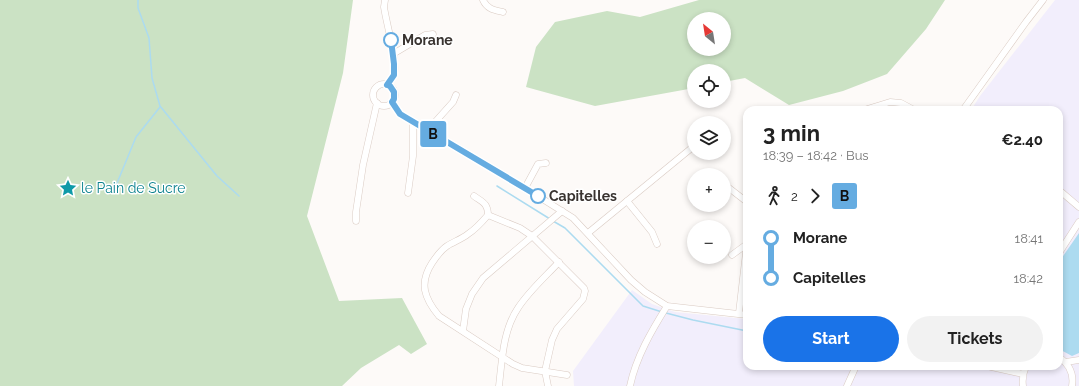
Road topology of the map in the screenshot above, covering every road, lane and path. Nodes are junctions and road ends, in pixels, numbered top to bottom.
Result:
1 (385, 0) edge
2 (483, 0) edge
3 (1043, 0) edge
4 (503, 12) dead end
5 (434, 34) dead end
6 (394, 54) junction
7 (387, 85) junction
8 (456, 95) dead end
9 (392, 102) junction
10 (377, 103) junction
11 (877, 106) edge
12 (906, 106) edge
13 (966, 106) edge
14 (413, 122) junction
15 (427, 131) junction
16 (687, 152) edge
17 (546, 163) dead end
18 (525, 188) junction
19 (731, 190) edge
20 (408, 193) dead end
21 (1063, 193) edge
22 (474, 196) dead end
23 (743, 199) edge
24 (627, 200) junction
25 (1079, 207) edge
26 (562, 211) junction
27 (488, 215) junction
28 (356, 221) dead end
29 (1079, 222) edge
30 (588, 234) junction
31 (532, 236) junction
32 (657, 244) dead end
33 (743, 247) edge
34 (1063, 247) edge
35 (732, 255) dead end
36 (559, 262) junction
37 (743, 290) edge
38 (666, 308) junction
39 (739, 313) junction
40 (743, 314) edge
41 (463, 331) junction
42 (503, 358) junction
43 (1063, 360) edge
44 (1079, 360) edge
45 (1066, 362) junction
46 (854, 370) edge
47 (1005, 370) edge
48 (1024, 370) edge
49 (545, 371) junction
50 (1079, 372) edge
51 (1023, 374) junction
52 (567, 375) dead end
53 (1072, 376) junction
54 (500, 386) edge
55 (548, 386) edge
56 (630, 386) edge
57 (847, 386) edge
58 (1023, 386) edge
59 (1072, 386) edge

1 - 6 street
2 - 4 street
3 - 13 street
5 - 6 street
6 - 7 street
7 - 9 street
7 - 10 street
8 - 15 street
9 - 10 street
9 - 14 street
10 - 28 street
11 - 12 street
14 - 15 street
14 - 20 street
15 - 18 street
16 - 24 street
17 - 18 street
18 - 26 street
19 - 23 street
21 - 25 street
22 - 27 street
24 - 30 street
24 - 32 street
26 - 30 street
26 - 31 street
27 - 31 street
27 - 41 street
29 - 34 street
30 - 38 street
31 - 36 street
31 - 41 street
33 - 35 street
36 - 42 street
36 - 49 street
37 - 39 street
38 - 39 street
38 - 56 street
39 - 40 street
41 - 42 street
42 - 49 street
42 - 54 street
43 - 45 street
44 - 45 street
45 - 53 street
46 - 57 street
47 - 51 street
48 - 51 street
49 - 52 street
49 - 55 street
50 - 53 street
51 - 58 street
53 - 59 street

